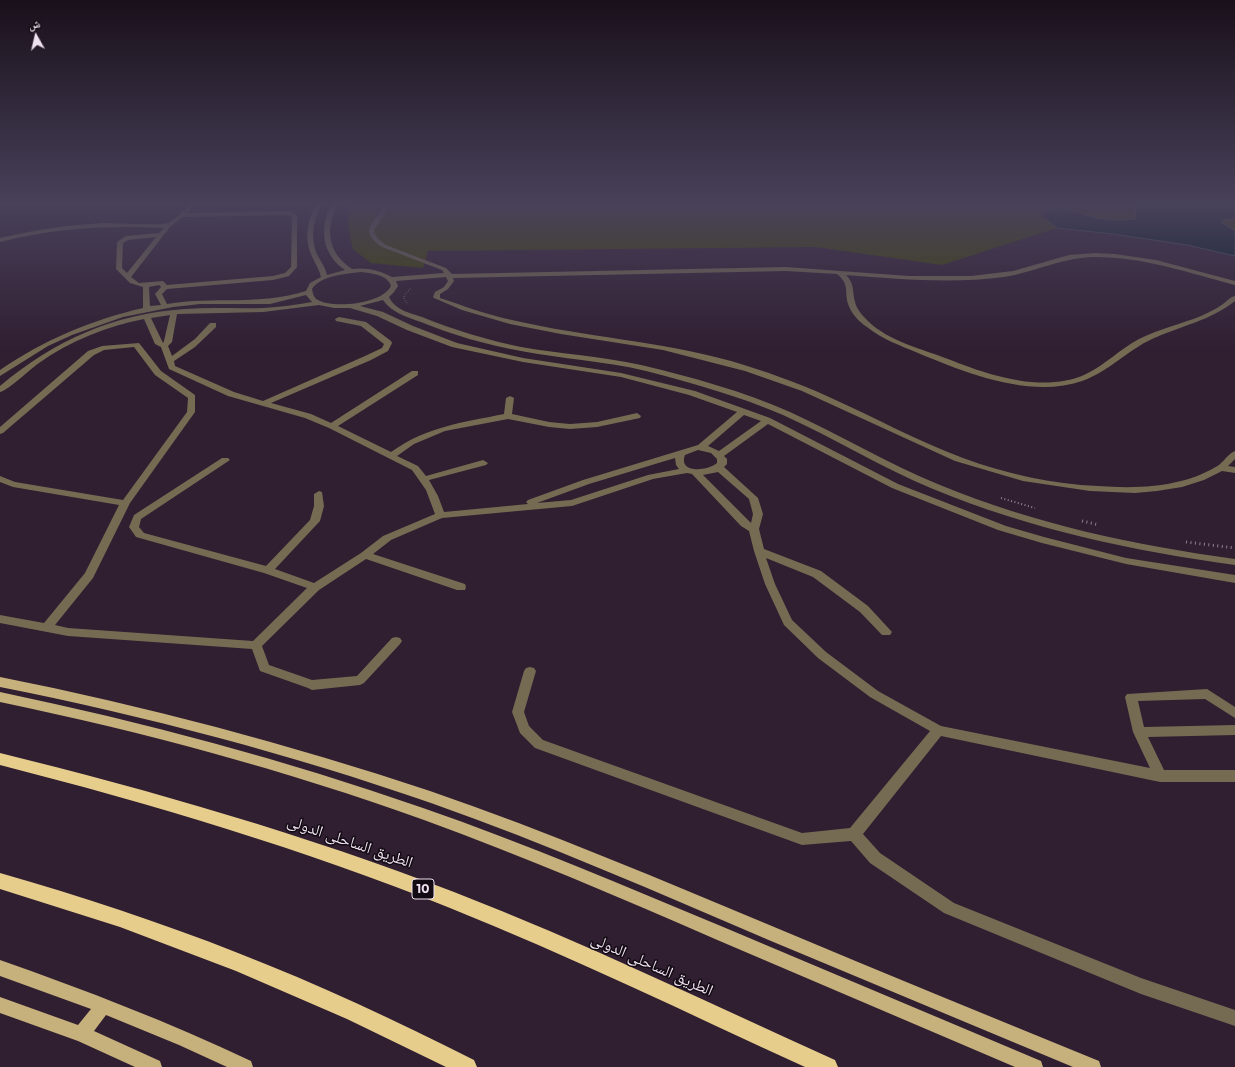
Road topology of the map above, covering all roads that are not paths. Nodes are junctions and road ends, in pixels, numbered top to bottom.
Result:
1 (120, 253) edge
2 (146, 253) edge
3 (294, 253) edge
4 (315, 253) edge
5 (333, 253) edge
6 (403, 253) edge
7 (350, 271) junction
8 (839, 272) junction
9 (865, 273) junction
10 (128, 276) junction
11 (450, 276) junction
12 (324, 277) junction
13 (393, 281) junction
14 (1235, 283) edge
15 (851, 285) junction
16 (146, 286) junction
17 (165, 287) junction
18 (309, 292) junction
19 (385, 296) junction
20 (1235, 298) edge
21 (321, 303) junction
22 (165, 306) junction
23 (351, 306) junction
24 (157, 311) junction
25 (174, 312) junction
26 (147, 313) junction
27 (339, 319) dead end
28 (214, 325) dead end
29 (164, 346) junction
30 (169, 361) junction
31 (415, 373) dead end
32 (0, 374) edge
33 (0, 390) edge
34 (510, 398) dead end
35 (262, 404) junction
36 (768, 406) junction
37 (743, 411) junction
38 (508, 416) junction
39 (636, 416) dead end
40 (757, 416) junction
41 (767, 420) junction
42 (332, 426) junction
43 (0, 432) edge
44 (700, 448) junction
45 (681, 453) junction
46 (1235, 454) edge
47 (719, 455) junction
48 (391, 456) junction
49 (225, 460) dead end
50 (483, 463) dead end
51 (719, 468) junction
52 (1221, 468) junction
53 (1235, 470) edge
54 (692, 472) junction
55 (0, 479) edge
56 (424, 479) junction
57 (319, 494) dead end
58 (125, 503) junction
59 (518, 507) junction
60 (440, 515) junction
61 (754, 529) junction
62 (758, 551) junction
63 (365, 555) junction
64 (1235, 562) edge
65 (268, 570) junction
66 (1235, 579) edge
67 (315, 586) junction
68 (461, 587) dead end
69 (0, 619) edge
70 (47, 627) junction
71 (886, 632) dead end
72 (396, 641) dead end
73 (256, 645) junction
74 (530, 671) dead end
75 (0, 682) edge
76 (0, 697) edge
77 (1235, 712) edge
78 (938, 730) junction
79 (1235, 730) edge
80 (1139, 732) junction
81 (0, 759) edge
82 (1160, 776) junction
83 (1235, 776) edge
84 (854, 834) junction
85 (0, 881) edge
86 (0, 968) edge
87 (0, 1005) edge
88 (103, 1006) junction
89 (1235, 1018) edge
90 (81, 1034) junction
91 (154, 1067) edge
92 (245, 1067) edge
93 (467, 1067) edge
94 (828, 1067) edge
95 (1035, 1067) edge
96 (1093, 1067) edge

1 - 10 street
2 - 10 street
3 - 17 street
4 - 12 street
5 - 7 street
6 - 11 street
7 - 12 street
7 - 13 street
8 - 9 street
8 - 11 street
8 - 15 street
9 - 14 street
9 - 15 street
10 - 16 street
11 - 13 street
11 - 52 street
12 - 18 street
13 - 19 street
15 - 20 street
16 - 17 street
16 - 26 street
17 - 22 street
18 - 21 street
18 - 22 street
19 - 23 street
19 - 36 street
21 - 23 street
21 - 25 street
22 - 24 street
23 - 37 street
24 - 25 street
24 - 26 street
25 - 29 street
26 - 29 street
26 - 32 street
26 - 33 street
27 - 35 street
28 - 30 street
29 - 30 street
30 - 35 street
31 - 42 street
34 - 38 street
35 - 42 street
36 - 40 street
36 - 64 street
37 - 40 street
37 - 44 street
38 - 39 street
38 - 48 street
40 - 41 street
41 - 47 street
41 - 66 street
42 - 48 street
43 - 58 street
44 - 45 street
44 - 47 street
45 - 54 street
45 - 59 street
46 - 52 street
47 - 51 street
48 - 56 street
49 - 65 street
50 - 56 street
51 - 54 street
51 - 61 street
52 - 53 street
54 - 59 street
54 - 61 street
55 - 58 street
56 - 60 street
57 - 65 street
58 - 70 street
59 - 60 street
60 - 63 street
61 - 62 street
62 - 71 street
62 - 78 street
63 - 67 street
63 - 68 street
65 - 67 street
67 - 73 street
69 - 70 street
70 - 73 street
72 - 73 street
74 - 84 street
75 - 96 main road
76 - 95 main road
77 - 80 street
78 - 82 street
78 - 84 street
79 - 80 street
80 - 82 street
81 - 94 highway, الطريق الساحلى الدولى / 10
82 - 83 street
84 - 89 street
85 - 93 highway
86 - 88 main road
87 - 90 main road
88 - 90 main road
88 - 92 main road
90 - 91 main road

